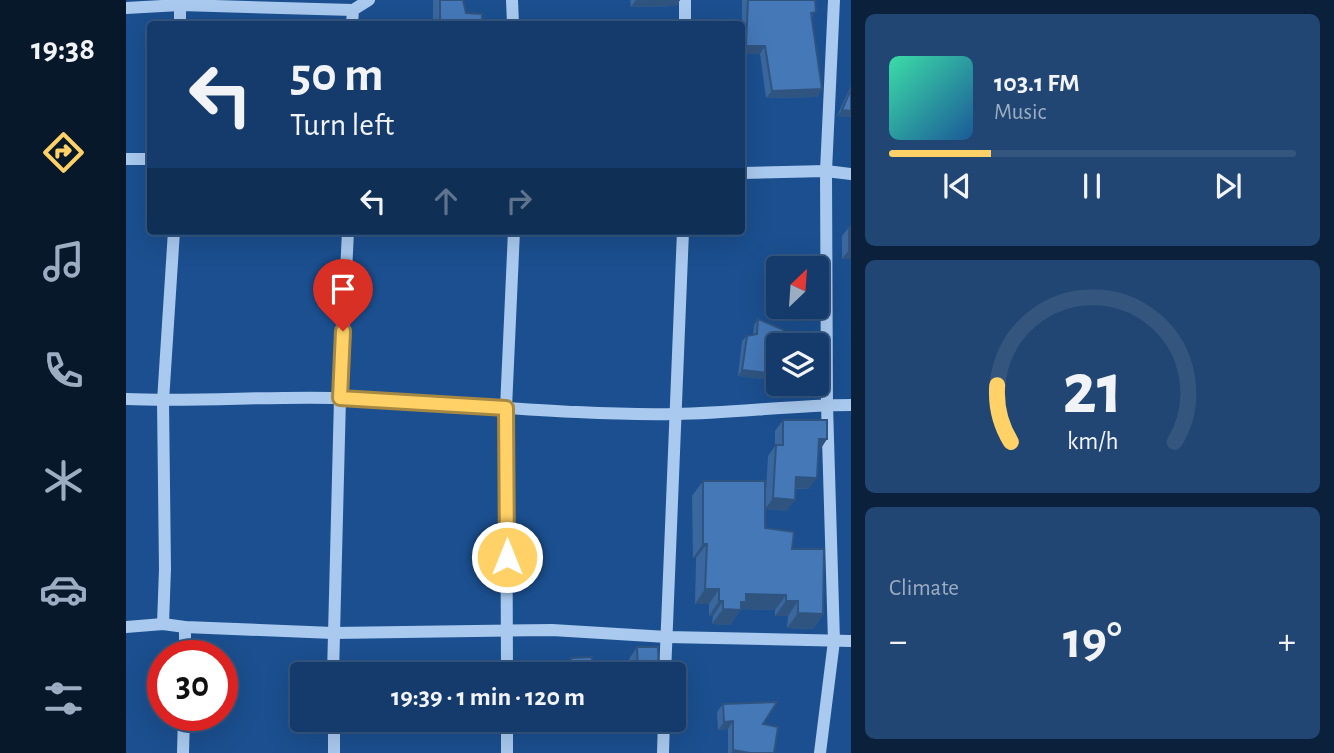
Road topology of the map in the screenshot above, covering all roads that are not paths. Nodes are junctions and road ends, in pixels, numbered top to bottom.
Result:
1 (369, 0) edge
2 (512, 0) edge
3 (685, 0) edge
4 (834, 0) edge
5 (180, 2) edge
6 (126, 8) edge
7 (352, 10) junction
8 (180, 21) edge
9 (352, 21) edge
10 (513, 21) edge
11 (685, 21) edge
12 (126, 159) edge
13 (147, 159) edge
14 (826, 171) junction
15 (745, 173) edge
16 (851, 174) edge
17 (174, 235) edge
18 (348, 235) edge
19 (514, 235) edge
20 (683, 235) edge
21 (340, 398) junction
22 (126, 399) edge
23 (163, 401) junction
24 (827, 405) junction
25 (851, 405) edge
26 (506, 408) junction
27 (676, 414) junction
28 (163, 624) junction
29 (126, 627) edge
30 (185, 627) junction
31 (507, 632) junction
32 (333, 634) junction
33 (667, 637) junction
34 (185, 640) edge
35 (834, 641) junction
36 (851, 641) edge
37 (334, 662) edge
38 (507, 662) edge
39 (666, 662) edge
40 (184, 731) edge
41 (334, 732) edge
42 (507, 732) edge
43 (664, 732) edge
44 (183, 753) edge
45 (334, 753) edge
46 (506, 753) edge
47 (663, 753) edge
48 (820, 753) edge

1 - 7 street
2 - 10 street
3 - 11 street
4 - 14 street
5 - 6 street
5 - 7 street
5 - 8 street
7 - 9 street
12 - 13 street
14 - 15 street
14 - 16 street
14 - 24 street
17 - 23 street
18 - 21 street
19 - 26 street
20 - 27 street
21 - 23 street
21 - 26 street
21 - 32 street
22 - 23 street
23 - 28 street
24 - 25 street
24 - 27 street
24 - 35 street
26 - 27 street
26 - 31 street
27 - 33 street
28 - 29 street
28 - 30 street
30 - 32 street
30 - 34 street
31 - 32 street
31 - 33 street
31 - 38 street
32 - 37 street
33 - 35 street
33 - 39 street
35 - 36 street
35 - 48 street
40 - 44 street
41 - 45 street
42 - 46 street
43 - 47 street

